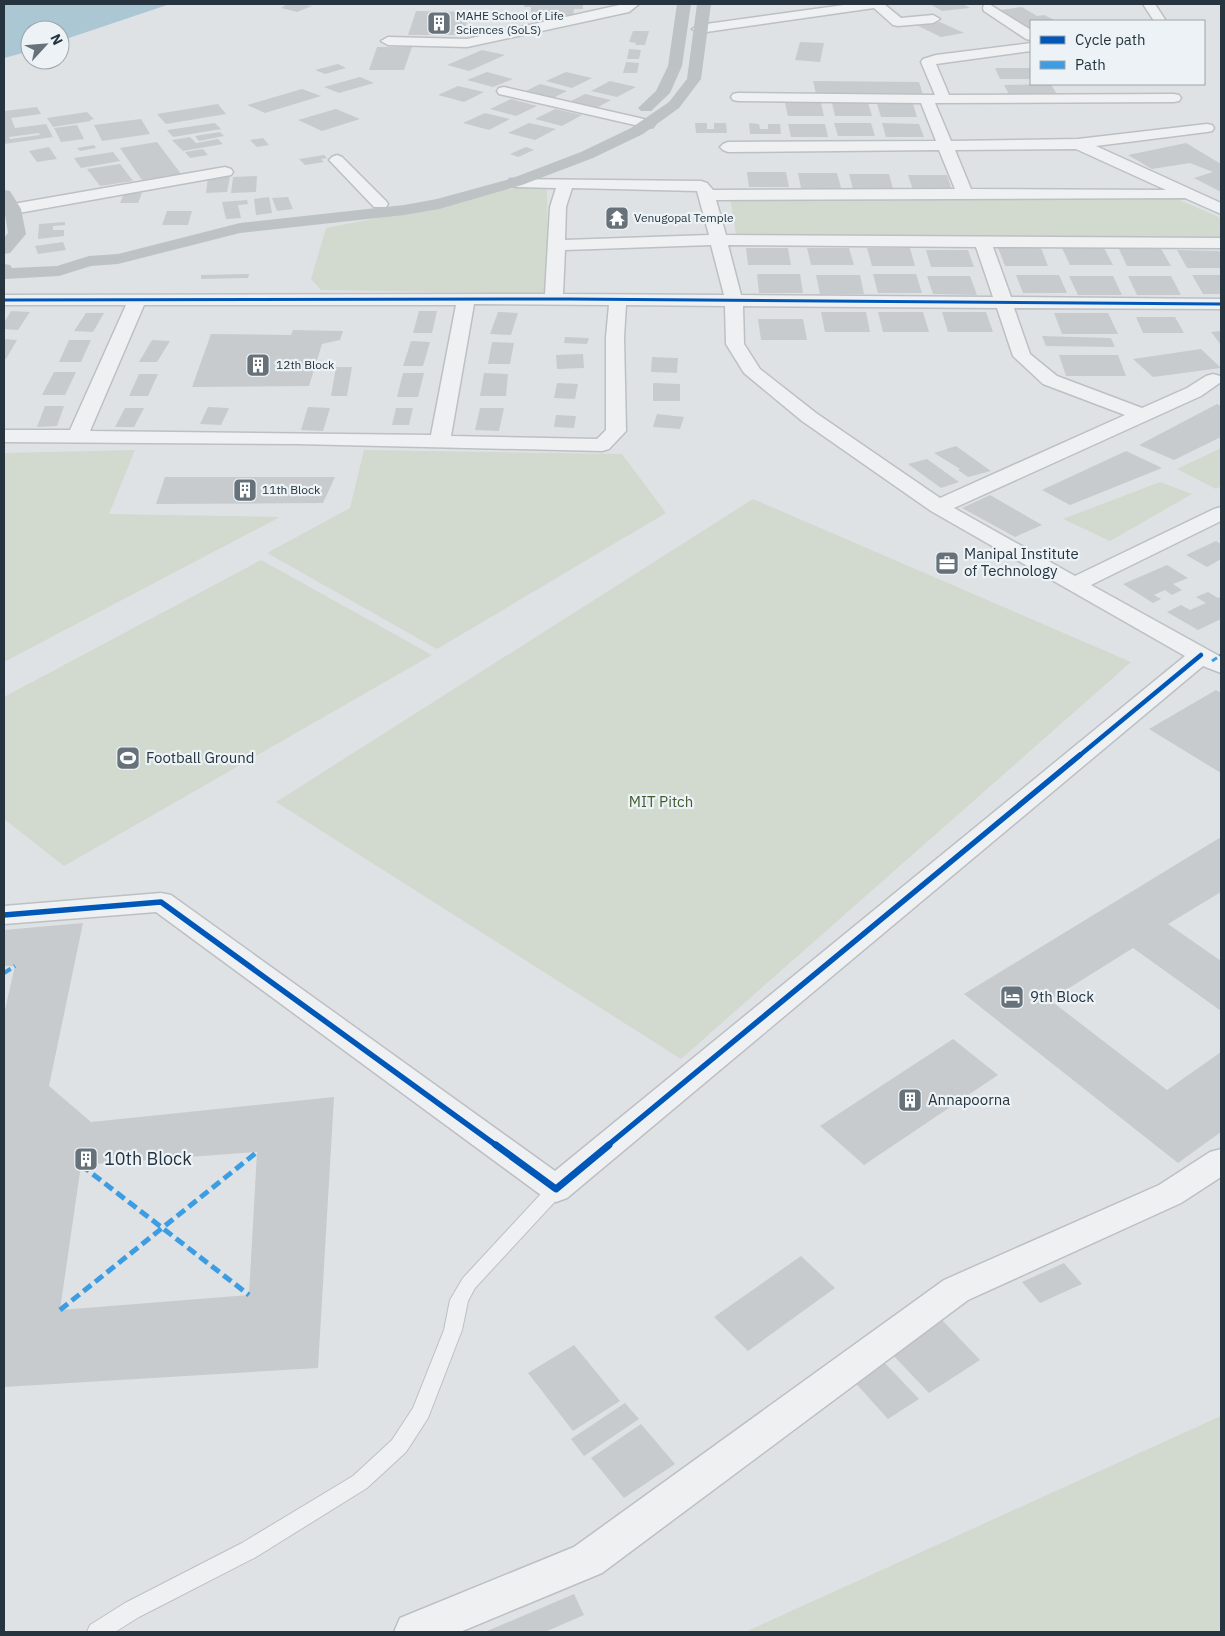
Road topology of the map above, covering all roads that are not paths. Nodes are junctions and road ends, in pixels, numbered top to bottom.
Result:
1 (633, 4) edge
2 (684, 4) edge
3 (704, 4) edge
4 (878, 4) edge
5 (1149, 4) edge
6 (989, 8) dead end
7 (933, 19) dead end
8 (1159, 20) edge
9 (700, 29) junction
10 (1030, 35) edge
11 (388, 41) dead end
12 (1030, 47) edge
13 (1174, 91) edge
14 (504, 92) dead end
15 (738, 97) dead end
16 (936, 99) junction
17 (640, 122) junction
18 (1207, 128) junction
19 (1220, 138) edge
20 (1078, 144) junction
21 (946, 146) junction
22 (728, 147) dead end
23 (337, 160) dead end
24 (226, 172) dead end
25 (516, 182) junction
26 (565, 184) junction
27 (965, 193) junction
28 (707, 195) junction
29 (1189, 195) junction
30 (8, 202) edge
31 (380, 204) junction
32 (1221, 210) edge
33 (718, 240) junction
34 (983, 242) junction
35 (1221, 243) edge
36 (556, 245) junction
37 (4, 249) edge
38 (89, 262) junction
39 (4, 273) edge
40 (4, 300) edge
41 (137, 300) junction
42 (466, 300) junction
43 (554, 300) junction
44 (618, 300) junction
45 (734, 301) junction
46 (1003, 302) junction
47 (1221, 304) edge
48 (1218, 380) edge
49 (1142, 415) junction
50 (4, 436) edge
51 (77, 436) junction
52 (440, 442) junction
53 (938, 507) junction
54 (1221, 513) edge
55 (1074, 585) junction
56 (1211, 660) edge
57 (4, 915) edge
58 (1221, 1161) edge
59 (556, 1189) junction
60 (97, 1632) edge
61 (414, 1632) edge

1 - 11 street
2 - 17 main road
3 - 9 main road
4 - 7 street
4 - 9 street
5 - 8 street
6 - 10 street
9 - 17 main road
12 - 16 street
13 - 16 street
13 - 18 street
14 - 17 street
15 - 16 street
16 - 21 street
17 - 25 main road
17 - 31 main road
18 - 19 street
18 - 20 street
20 - 21 street
20 - 29 street
21 - 22 street
21 - 27 street
23 - 31 street
24 - 30 street
25 - 26 street
25 - 38 main road
26 - 28 street
26 - 36 street
27 - 28 street
27 - 29 street
28 - 33 street
29 - 32 street
30 - 37 main road
31 - 38 main road
33 - 34 street
33 - 36 street
33 - 45 street
34 - 35 street
34 - 46 street
36 - 43 street
38 - 39 main road
40 - 41 street
41 - 42 street
41 - 51 street
42 - 43 street
42 - 52 street
43 - 44 street
44 - 45 street
44 - 52 street
45 - 46 street
45 - 53 street
46 - 47 street
46 - 49 street
48 - 49 street
49 - 53 street
50 - 51 street
51 - 52 street
53 - 55 street
54 - 55 street
55 - 56 street
56 - 59 street
57 - 59 street
58 - 61 street
59 - 60 lane

